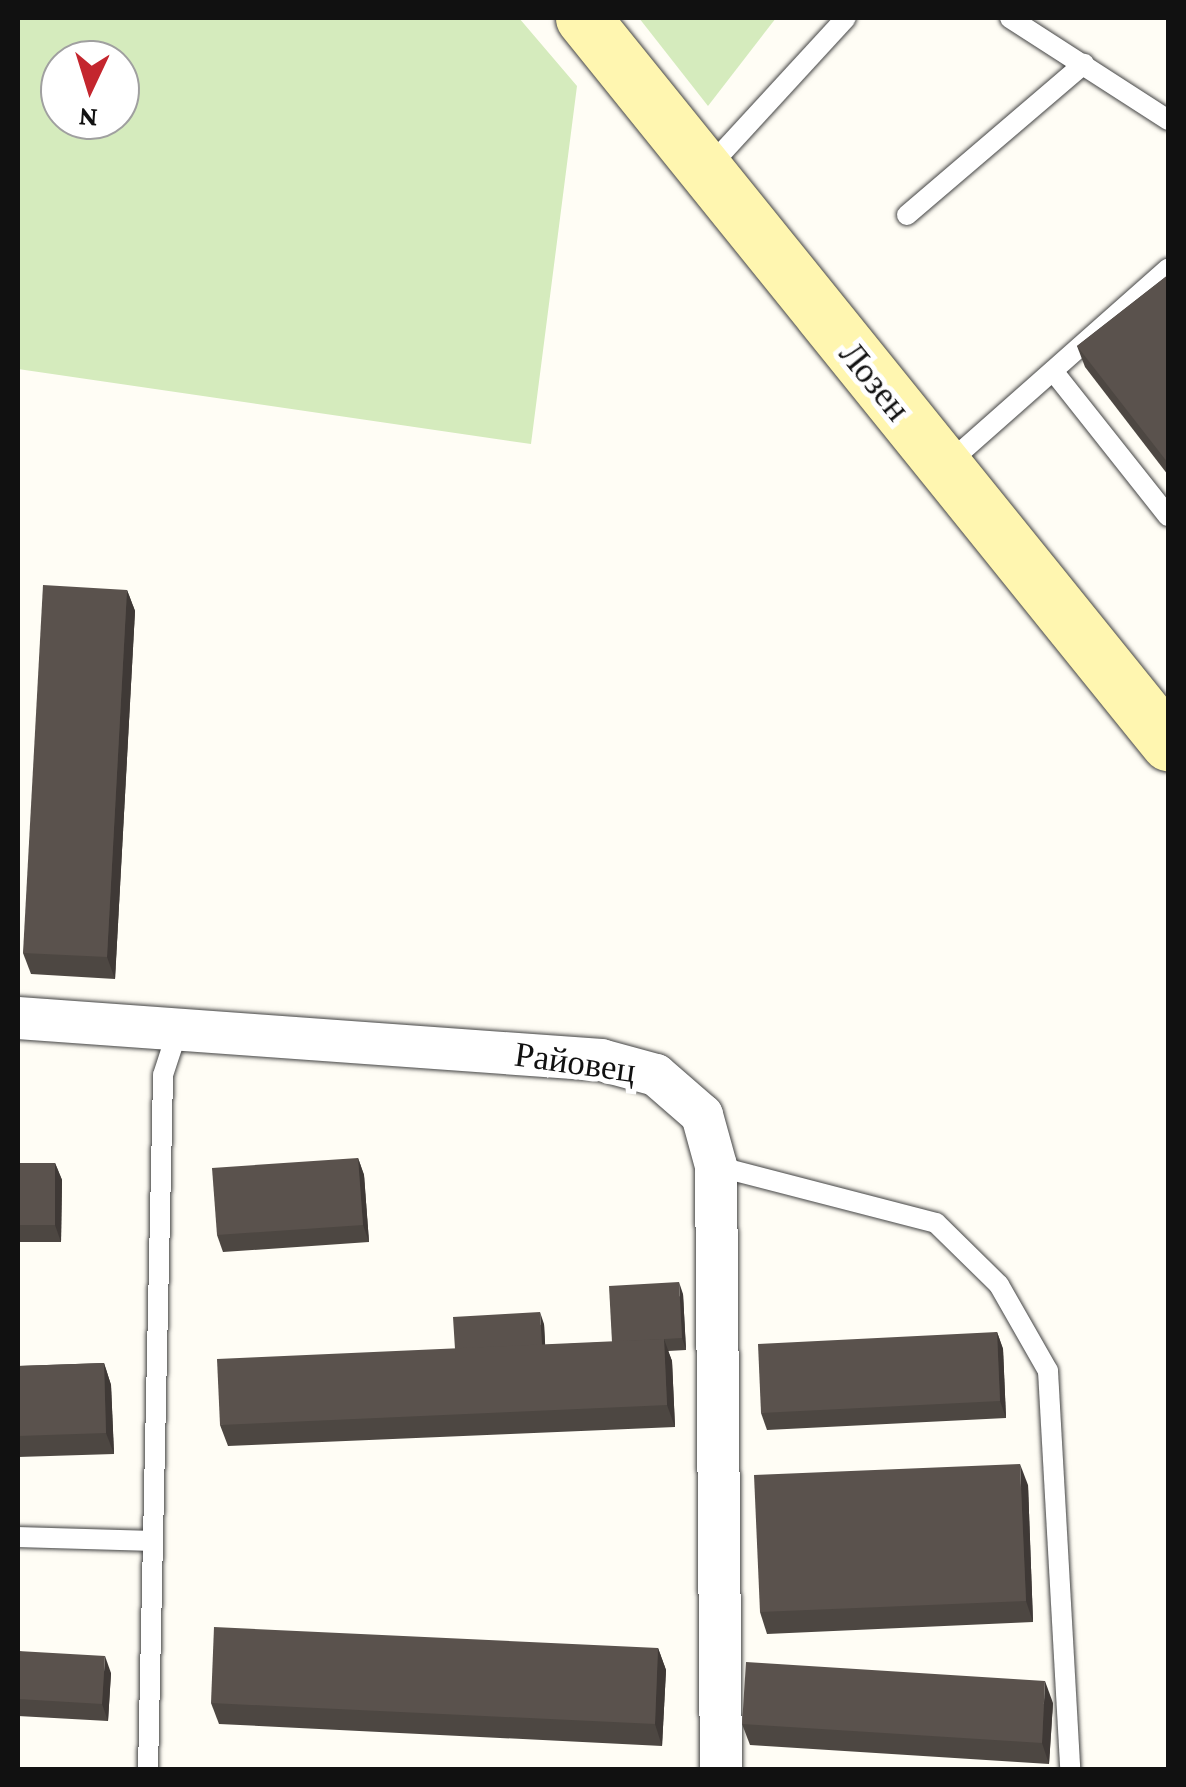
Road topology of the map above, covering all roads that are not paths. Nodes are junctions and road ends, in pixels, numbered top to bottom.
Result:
1 (583, 18) edge
2 (846, 18) edge
3 (1010, 18) edge
4 (1084, 64) junction
5 (1168, 120) edge
6 (705, 171) junction
7 (908, 215) dead end
8 (1168, 269) edge
9 (1053, 371) junction
10 (943, 468) junction
11 (1168, 516) edge
12 (1168, 743) edge
13 (18, 1018) edge
14 (178, 1026) junction
15 (716, 1166) junction
16 (18, 1537) edge
17 (153, 1540) junction
18 (148, 1770) edge
19 (721, 1770) edge
20 (1070, 1770) edge

1 - 6 street, Лозен
2 - 6 lane
3 - 4 lane
4 - 5 lane
4 - 7 lane
6 - 10 street, Лозен
8 - 9 lane
9 - 10 lane
9 - 11 lane
10 - 12 street, Лозен
13 - 14 street, Райовец
14 - 15 street, Райовец
14 - 17 lane
15 - 19 street, Райовец
15 - 20 lane
16 - 17 lane
17 - 18 lane

